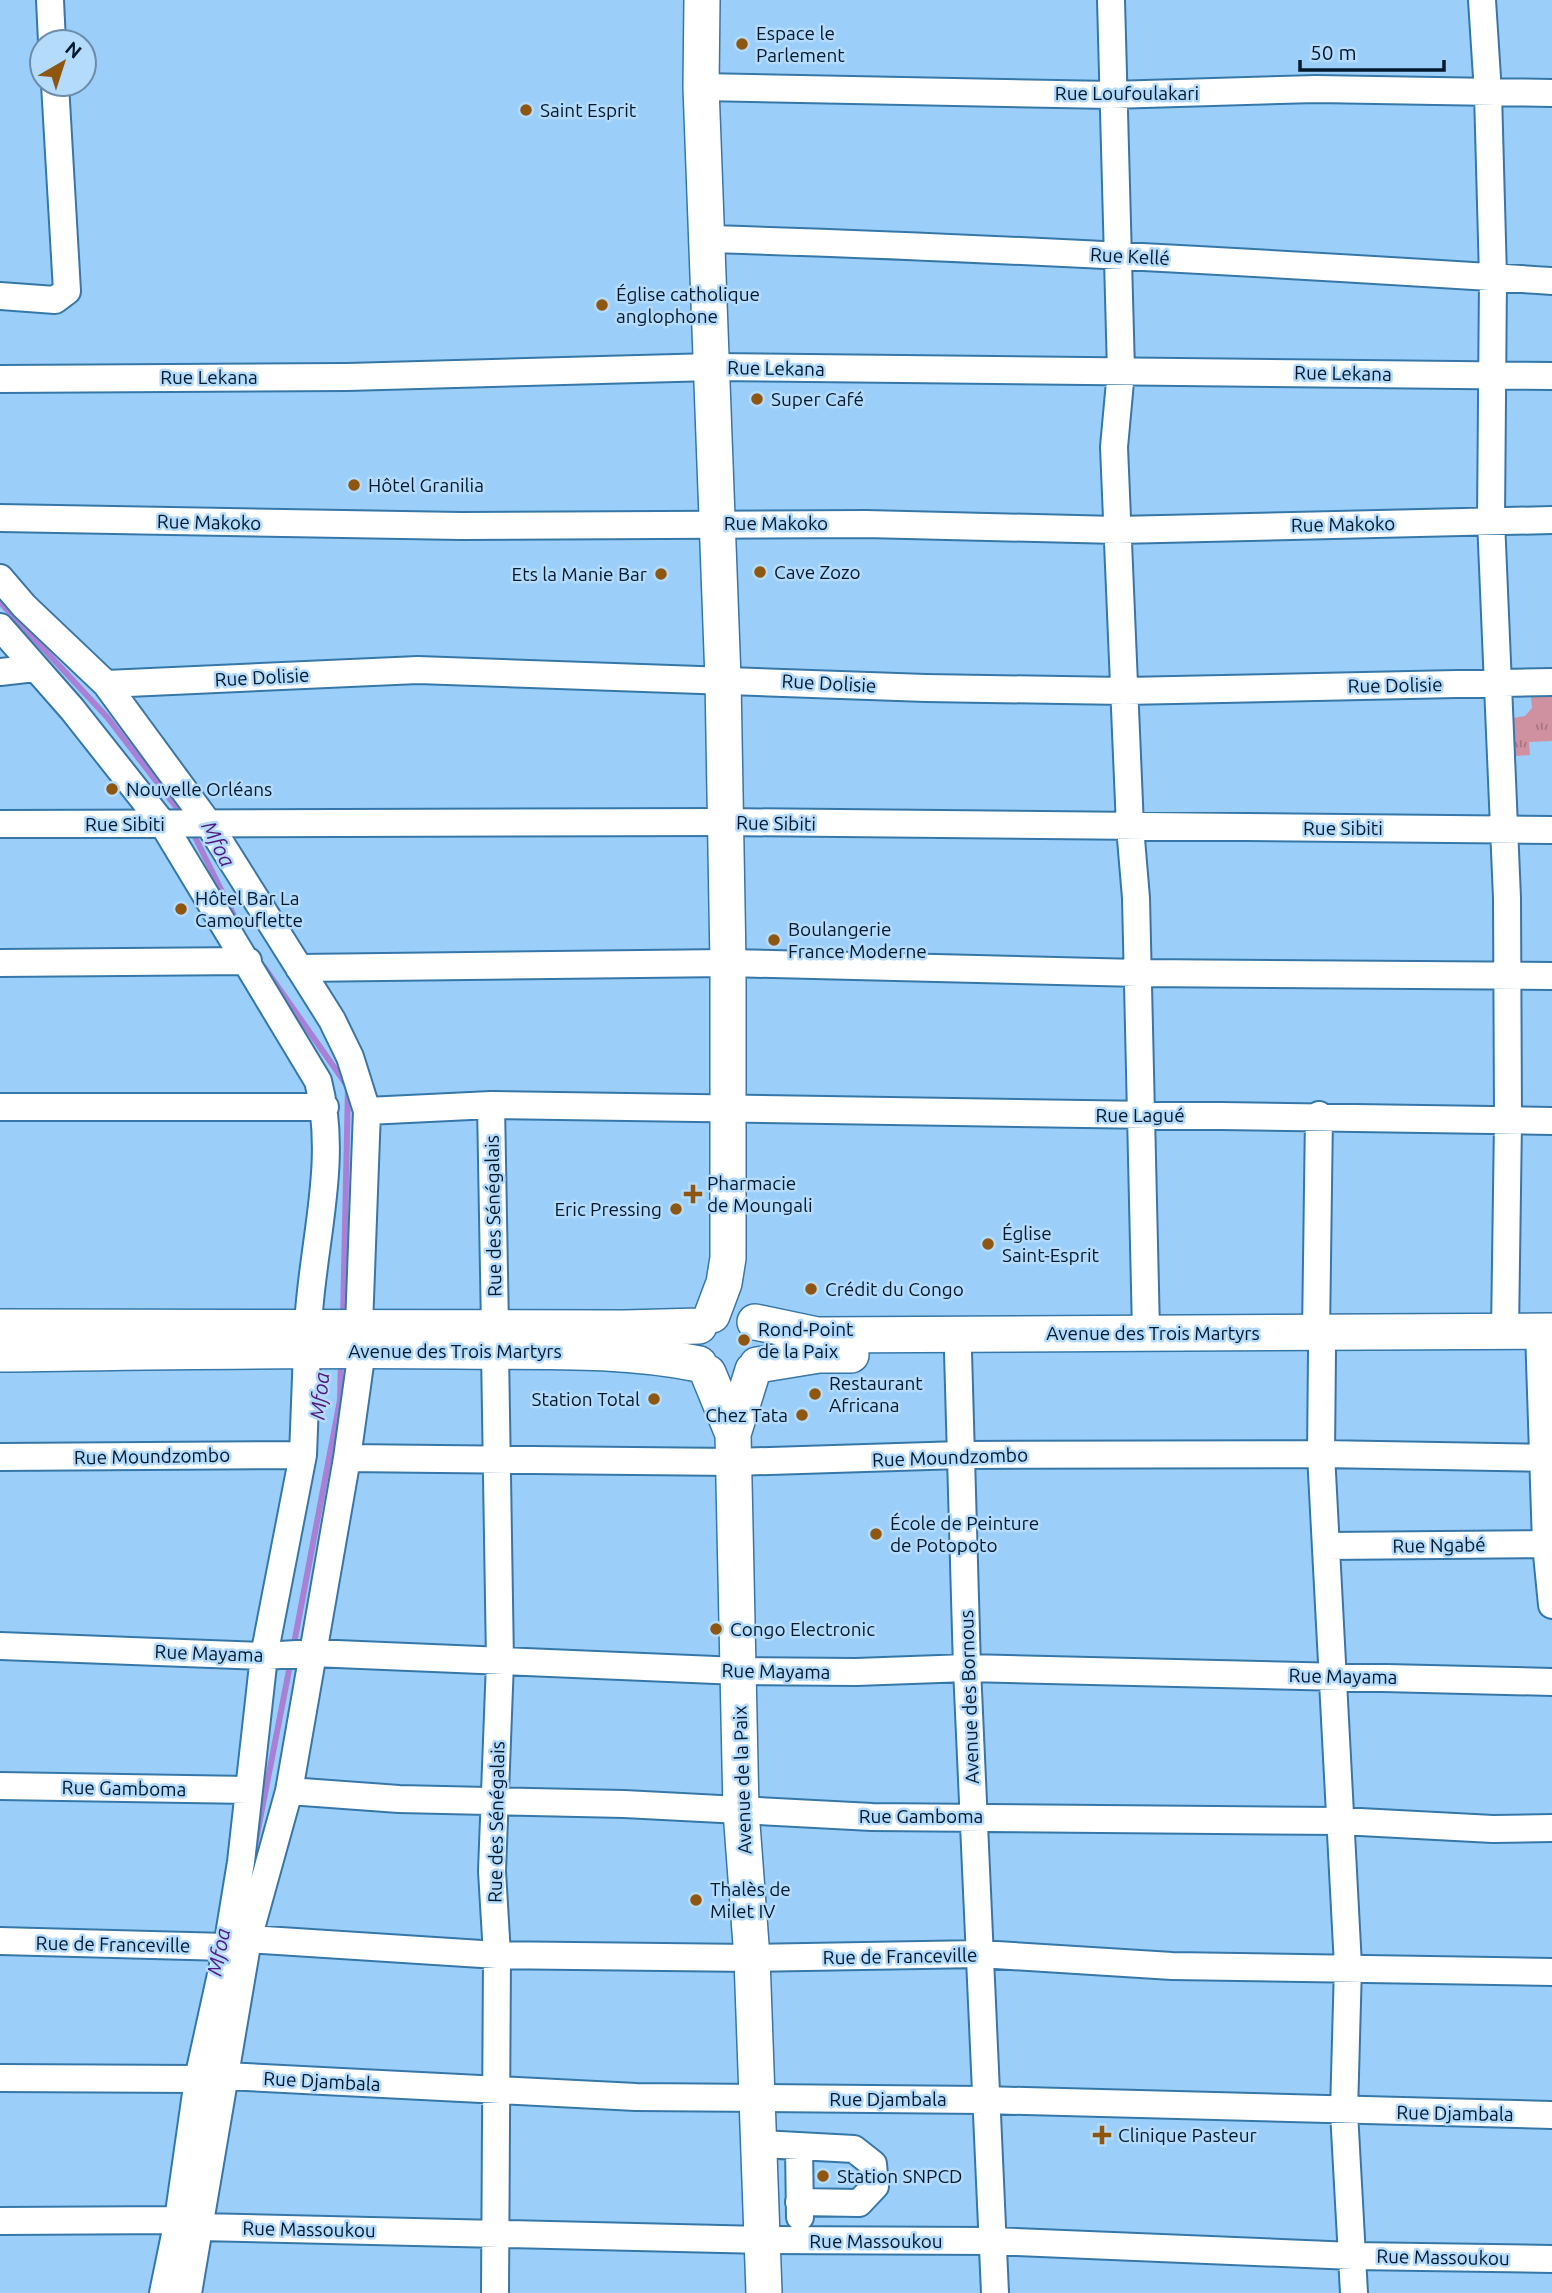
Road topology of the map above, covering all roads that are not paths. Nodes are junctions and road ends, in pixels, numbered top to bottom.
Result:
1 (50, 0) edge
2 (702, 0) edge
3 (1111, 0) edge
4 (1482, 0) edge
5 (51, 28) edge
6 (701, 87) junction
7 (1488, 93) junction
8 (1552, 93) edge
9 (1111, 95) junction
10 (56, 98) edge
11 (708, 239) junction
12 (1118, 255) junction
13 (1493, 277) junction
14 (1552, 281) edge
15 (0, 296) edge
16 (713, 367) junction
17 (1121, 371) junction
18 (1491, 375) junction
19 (1552, 376) edge
20 (0, 379) edge
21 (0, 519) edge
22 (1491, 520) junction
23 (1552, 520) edge
24 (715, 523) junction
25 (1117, 530) junction
26 (0, 578) edge
27 (0, 627) edge
28 (35, 667) junction
29 (0, 672) edge
30 (723, 679) junction
31 (1552, 682) edge
32 (1498, 683) junction
33 (106, 684) junction
34 (1125, 691) junction
35 (725, 822) junction
36 (205, 823) junction
37 (0, 824) edge
38 (163, 824) junction
39 (1130, 827) junction
40 (1504, 830) junction
41 (1552, 830) edge
42 (248, 961) junction
43 (0, 963) edge
44 (728, 963) junction
45 (299, 968) junction
46 (1139, 973) junction
47 (1508, 976) junction
48 (1552, 976) edge
49 (491, 1105) junction
50 (0, 1107) edge
51 (325, 1107) junction
52 (729, 1110) junction
53 (367, 1111) junction
54 (1143, 1115) junction
55 (1319, 1115) junction
56 (1508, 1121) junction
57 (1552, 1121) edge
58 (728, 1258) junction
59 (705, 1320) junction
60 (752, 1320) junction
61 (0, 1326) edge
62 (1146, 1331) junction
63 (1504, 1332) junction
64 (332, 1338) junction
65 (495, 1339) junction
66 (1319, 1343) junction
67 (1545, 1343) edge
68 (958, 1352) junction
69 (0, 1354) edge
70 (755, 1367) junction
71 (704, 1369) junction
72 (734, 1448) junction
73 (1321, 1454) junction
74 (303, 1455) junction
75 (961, 1455) junction
76 (0, 1457) edge
77 (347, 1458) junction
78 (495, 1458) junction
79 (1547, 1458) edge
80 (1549, 1544) edge
81 (1327, 1546) junction
82 (1552, 1605) edge
83 (0, 1646) edge
84 (313, 1653) junction
85 (264, 1656) junction
86 (500, 1662) junction
87 (967, 1668) junction
88 (739, 1671) junction
89 (1335, 1675) junction
90 (1552, 1682) edge
91 (0, 1786) edge
92 (248, 1790) junction
93 (289, 1791) junction
94 (494, 1803) junction
95 (741, 1811) junction
96 (973, 1817) junction
97 (1341, 1821) junction
98 (1552, 1828) edge
99 (0, 1941) edge
100 (237, 1943) junction
101 (980, 1954) junction
102 (497, 1955) junction
103 (752, 1958) junction
104 (1348, 1966) junction
105 (1552, 1972) edge
106 (225, 2076) junction
107 (0, 2078) edge
108 (198, 2079) junction
109 (495, 2091) junction
110 (758, 2098) junction
111 (984, 2100) junction
112 (1344, 2112) junction
113 (1552, 2115) edge
114 (760, 2144) junction
115 (799, 2146) junction
116 (799, 2202) junction
117 (0, 2221) edge
118 (189, 2224) junction
119 (495, 2232) junction
120 (764, 2240) junction
121 (802, 2240) junction
122 (993, 2241) junction
123 (1353, 2256) junction
124 (1552, 2259) edge
125 (163, 2293) edge
126 (188, 2293) edge
127 (495, 2293) edge
128 (764, 2293) edge
129 (995, 2293) edge
130 (1354, 2293) edge

1 - 5 street
2 - 6 main road
3 - 9 street
4 - 7 street
6 - 9 street, Rue Loufoulakari
6 - 11 main road
7 - 8 street, Rue Loufoulakari
7 - 9 street, Rue Loufoulakari
7 - 13 street
9 - 12 street
10 - 15 street
11 - 12 street, Rue Kellé
11 - 16 main road
12 - 13 street, Rue Kellé
12 - 17 street
13 - 14 street, Rue Kellé
13 - 18 street
16 - 17 street, Rue Lekana
16 - 20 street, Rue Lekana
16 - 24 main road
17 - 18 street, Rue Lekana
17 - 25 street
18 - 19 street, Rue Lekana
18 - 22 street
21 - 24 street, Rue Makoko
22 - 23 street, Rue Makoko
22 - 25 street, Rue Makoko
22 - 32 street
24 - 25 street, Rue Makoko
24 - 30 main road
25 - 34 street
26 - 33 street
27 - 28 street
28 - 29 street
28 - 38 street
30 - 33 street, Rue Dolisie
30 - 34 street, Rue Dolisie
30 - 35 main road
31 - 32 street, Rue Dolisie
32 - 34 street, Rue Dolisie
32 - 40 street
33 - 36 street
34 - 39 street
35 - 36 street, Rue Sibiti
35 - 39 street, Rue Sibiti
35 - 44 main road
36 - 38 street, Rue Sibiti
36 - 45 street
37 - 38 street, Rue Sibiti
38 - 42 street
39 - 40 street, Rue Sibiti
39 - 46 street
40 - 41 street, Rue Sibiti
40 - 47 street
42 - 43 street
42 - 51 street
44 - 45 street
44 - 46 street
44 - 52 main road
45 - 53 street
46 - 47 street
46 - 54 street
47 - 48 street
47 - 56 street
49 - 52 street, Rue Lagué
49 - 53 street, Rue Lagué
49 - 65 street, Rue des Sénégalais
50 - 51 street
51 - 64 street
52 - 54 street, Rue Lagué
52 - 58 main road
53 - 64 street
54 - 55 street, Rue Lagué
54 - 62 street
55 - 56 street, Rue Lagué
55 - 66 street
56 - 57 street, Rue Lagué
56 - 63 street
58 - 59 main road
58 - 60 main road
59 - 60 main road
59 - 65 main road, Avenue des Trois Martyrs
59 - 71 main road
60 - 62 main road, Avenue des Trois Martyrs
60 - 70 main road
61 - 64 main road, Avenue des Trois Martyrs
62 - 66 main road, Avenue des Trois Martyrs
63 - 66 main road, Avenue des Trois Martyrs
63 - 67 main road, Avenue des Trois Martyrs
64 - 65 main road, Avenue des Trois Martyrs
64 - 69 main road, Avenue des Trois Martyrs
64 - 74 street
64 - 77 street
65 - 71 main road, Avenue des Trois Martyrs
65 - 78 street, Rue des Sénégalais
66 - 67 main road, Avenue des Trois Martyrs
66 - 68 main road, Avenue des Trois Martyrs
66 - 73 street
67 - 79 street
68 - 70 main road, Avenue des Trois Martyrs
68 - 75 street, Avenue des Bornous
70 - 71 main road
70 - 72 main road, Avenue de la Paix
71 - 72 main road, Avenue de la Paix
72 - 75 street, Rue Moundzombo
72 - 78 street, Rue Moundzombo
72 - 88 main road, Avenue de la Paix
73 - 75 street, Rue Moundzombo
73 - 79 street, Rue Moundzombo
73 - 81 street
74 - 76 street, Rue Moundzombo
74 - 85 street
75 - 87 street, Avenue des Bornous
77 - 78 street, Rue Moundzombo
77 - 84 street
78 - 86 street, Rue des Sénégalais
79 - 80 street
80 - 81 street, Rue Ngabé
80 - 82 street
81 - 89 street
83 - 85 street, Rue Mayama
84 - 85 street, Rue Mayama
84 - 86 street, Rue Mayama
84 - 93 street
85 - 92 street
86 - 88 street, Rue Mayama
86 - 94 street, Rue des Sénégalais
87 - 88 street, Rue Mayama
87 - 89 street, Rue Mayama
87 - 96 street, Avenue des Bornous
88 - 95 main road, Avenue de la Paix
89 - 90 street, Rue Mayama
89 - 97 street
91 - 92 street, Rue Gamboma
92 - 100 street
93 - 94 street, Rue Gamboma
93 - 100 street
94 - 95 street, Rue Gamboma
94 - 102 street, Rue des Sénégalais
95 - 96 street, Rue Gamboma
95 - 103 main road, Avenue de la Paix
96 - 97 street, Rue Gamboma
96 - 101 street, Avenue des Bornous
97 - 98 street, Rue Gamboma
97 - 104 street
99 - 100 street, Rue de Franceville
100 - 102 street, Rue de Franceville
100 - 106 street
100 - 108 street
101 - 103 street, Rue de Franceville
101 - 104 street, Rue de Franceville
101 - 111 street, Avenue des Bornous
102 - 103 street, Rue de Franceville
102 - 109 street, Rue des Sénégalais
103 - 110 main road, Avenue de la Paix
104 - 105 street, Rue de Franceville
104 - 112 street
106 - 109 street, Rue Djambala
106 - 118 street
107 - 108 street
108 - 118 street
109 - 110 street, Rue Djambala
109 - 119 street, Rue des Sénégalais
110 - 111 street, Rue Djambala
110 - 114 main road, Avenue de la Paix
111 - 112 street, Rue Djambala
111 - 122 street, Avenue des Bornous
112 - 113 street, Rue Djambala
112 - 123 street
114 - 115 street
114 - 120 main road, Avenue de la Paix
115 - 116 street
115 - 116 street
116 - 121 street
117 - 118 street, Rue Massoukou
118 - 119 street, Rue Massoukou
118 - 125 street
118 - 126 street
119 - 120 street, Rue Massoukou
119 - 127 street, Rue des Sénégalais
120 - 121 street, Rue Massoukou
120 - 128 main road, Avenue de la Paix
121 - 122 street, Rue Massoukou
122 - 123 street, Rue Massoukou
122 - 129 street, Avenue des Bornous
123 - 124 street, Rue Massoukou
123 - 130 street

